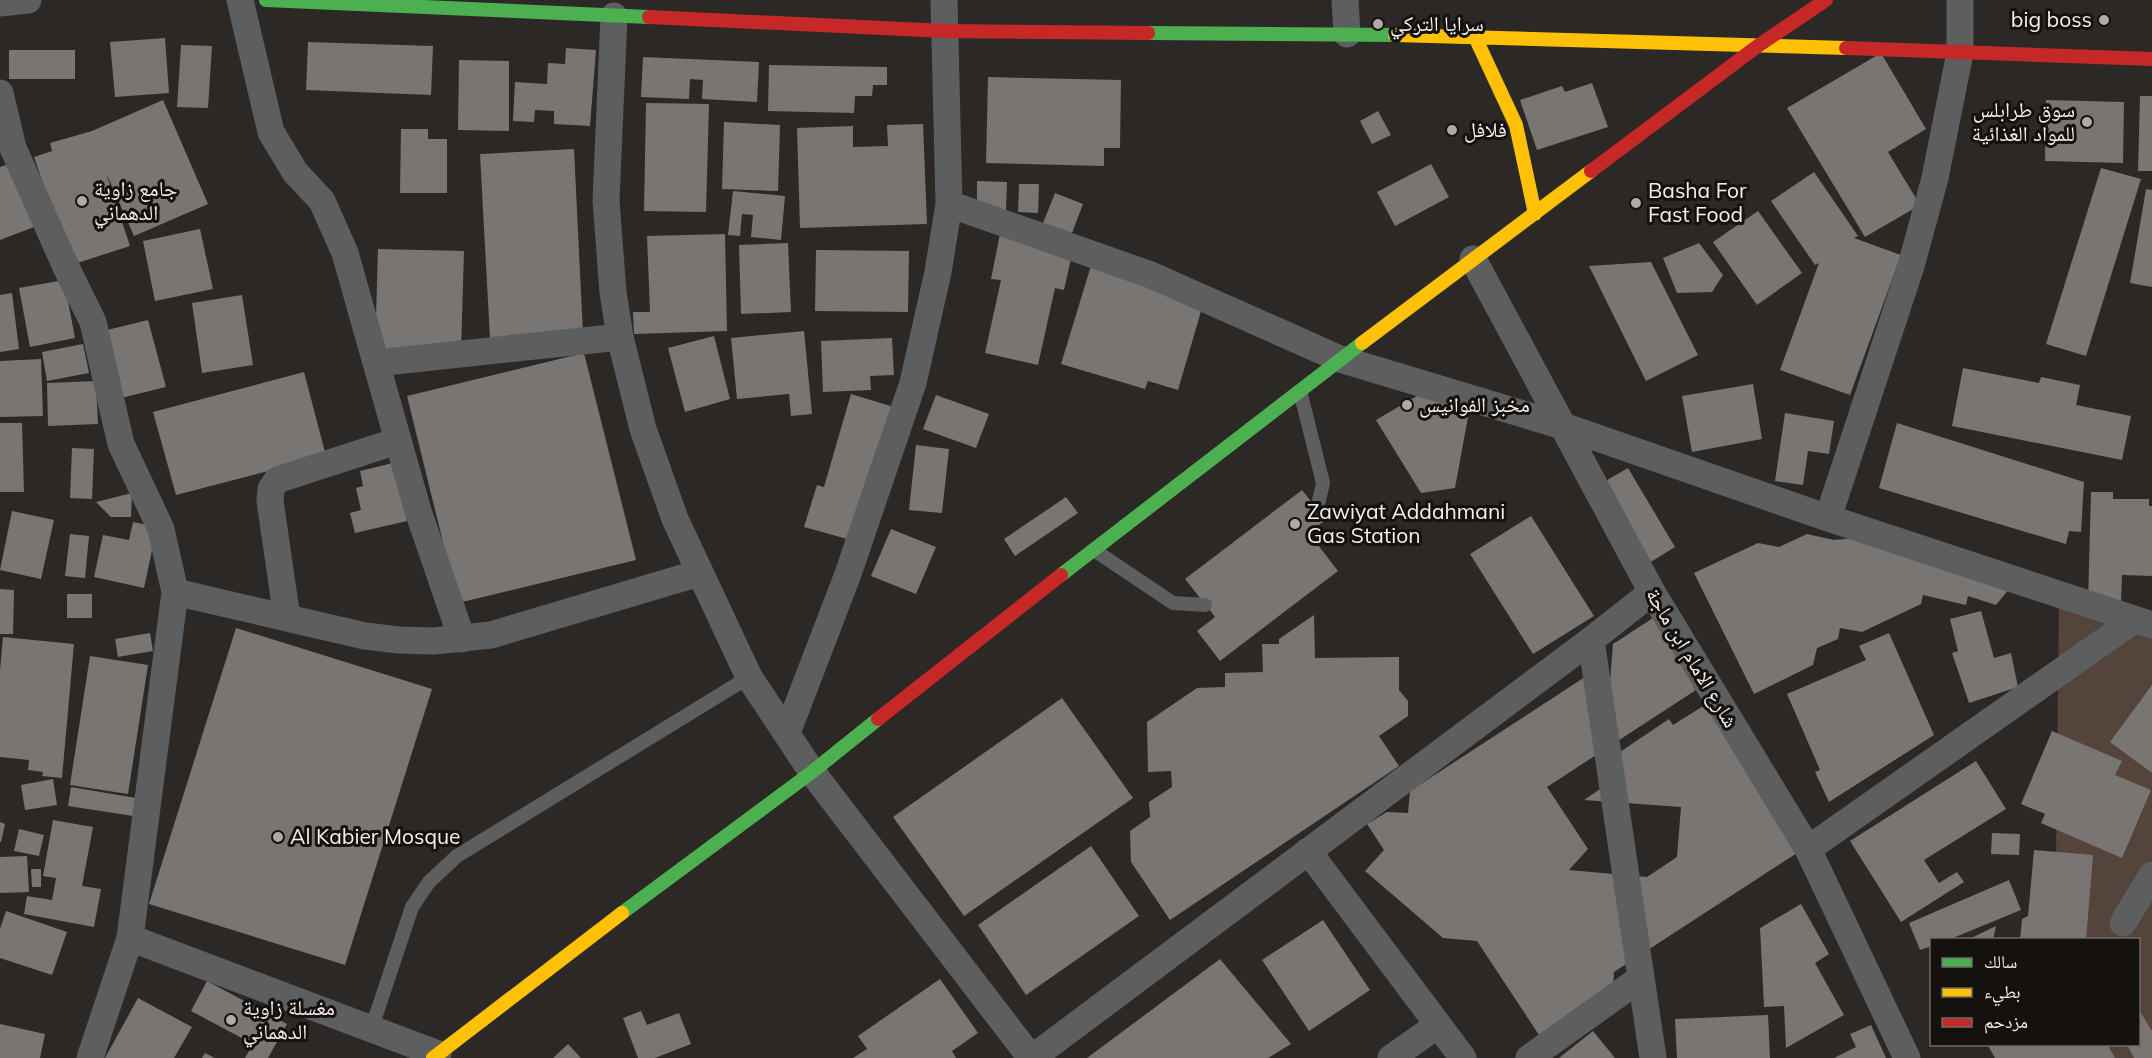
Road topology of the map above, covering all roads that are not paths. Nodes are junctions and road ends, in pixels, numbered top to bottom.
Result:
1 (28, 0) edge
2 (240, 0) edge
3 (266, 0) edge
4 (944, 0) edge
5 (1345, 0) edge
6 (1826, 0) edge
7 (1960, 0) edge
8 (0, 3) edge
9 (614, 16) junction
10 (945, 31) junction
11 (1347, 34) junction
12 (1476, 39) junction
13 (1759, 45) junction
14 (1960, 53) junction
15 (2152, 59) edge
16 (0, 93) edge
17 (949, 204) junction
18 (1535, 214) junction
19 (1473, 260) junction
20 (620, 337) junction
21 (1340, 359) junction
22 (376, 363) junction
23 (1300, 391) junction
24 (1563, 426) junction
25 (397, 441) junction
26 (1317, 508) dead end
27 (1828, 518) junction
28 (1094, 550) junction
29 (699, 573) junction
30 (175, 592) junction
31 (1652, 592) junction
32 (1206, 605) dead end
33 (286, 618) junction
34 (2143, 623) edge
35 (462, 639) junction
36 (1591, 640) junction
37 (749, 677) junction
38 (787, 733) junction
39 (812, 772) junction
40 (1808, 849) junction
41 (1308, 850) junction
42 (2152, 875) edge
43 (2123, 922) dead end
44 (130, 938) junction
45 (1641, 978) junction
46 (1438, 1025) junction
47 (371, 1030) junction
48 (436, 1056) edge
49 (90, 1058) edge
50 (1032, 1058) edge
51 (1391, 1058) edge
52 (1463, 1058) edge
53 (1529, 1058) edge
54 (1653, 1058) edge
55 (1907, 1058) edge

1 - 8 street
2 - 22 street
3 - 9 main road
4 - 10 street
5 - 11 street
6 - 13 main road
7 - 14 street
9 - 10 main road
9 - 20 street
10 - 11 main road
10 - 17 street
11 - 12 main road
12 - 13 main road
12 - 18 main road
13 - 14 main road
13 - 18 main road
14 - 15 main road
14 - 27 street
16 - 30 street
17 - 21 street
17 - 38 street
18 - 19 main road
19 - 21 main road
19 - 24 street, شارع الامام ابن ماجة
20 - 22 street
20 - 29 street
21 - 23 main road
21 - 24 street
22 - 25 street
23 - 26 lane
23 - 28 main road
24 - 27 street
24 - 31 street, شارع الامام ابن ماجة
25 - 33 street
25 - 35 street
27 - 34 street
28 - 32 lane
28 - 39 main road
29 - 35 street
29 - 37 street
30 - 33 street
30 - 44 street
31 - 36 street
31 - 40 street, شارع الامام ابن ماجة
33 - 35 street
34 - 40 street
36 - 41 street
36 - 45 street
37 - 38 street
37 - 47 lane
38 - 39 street
39 - 48 main road
39 - 50 street
40 - 55 street, شارع الامام ابن ماجة
41 - 46 street
41 - 50 street
42 - 43 street
44 - 47 street
44 - 49 street
45 - 53 street
45 - 54 street
46 - 51 street
46 - 52 street
47 - 48 street

